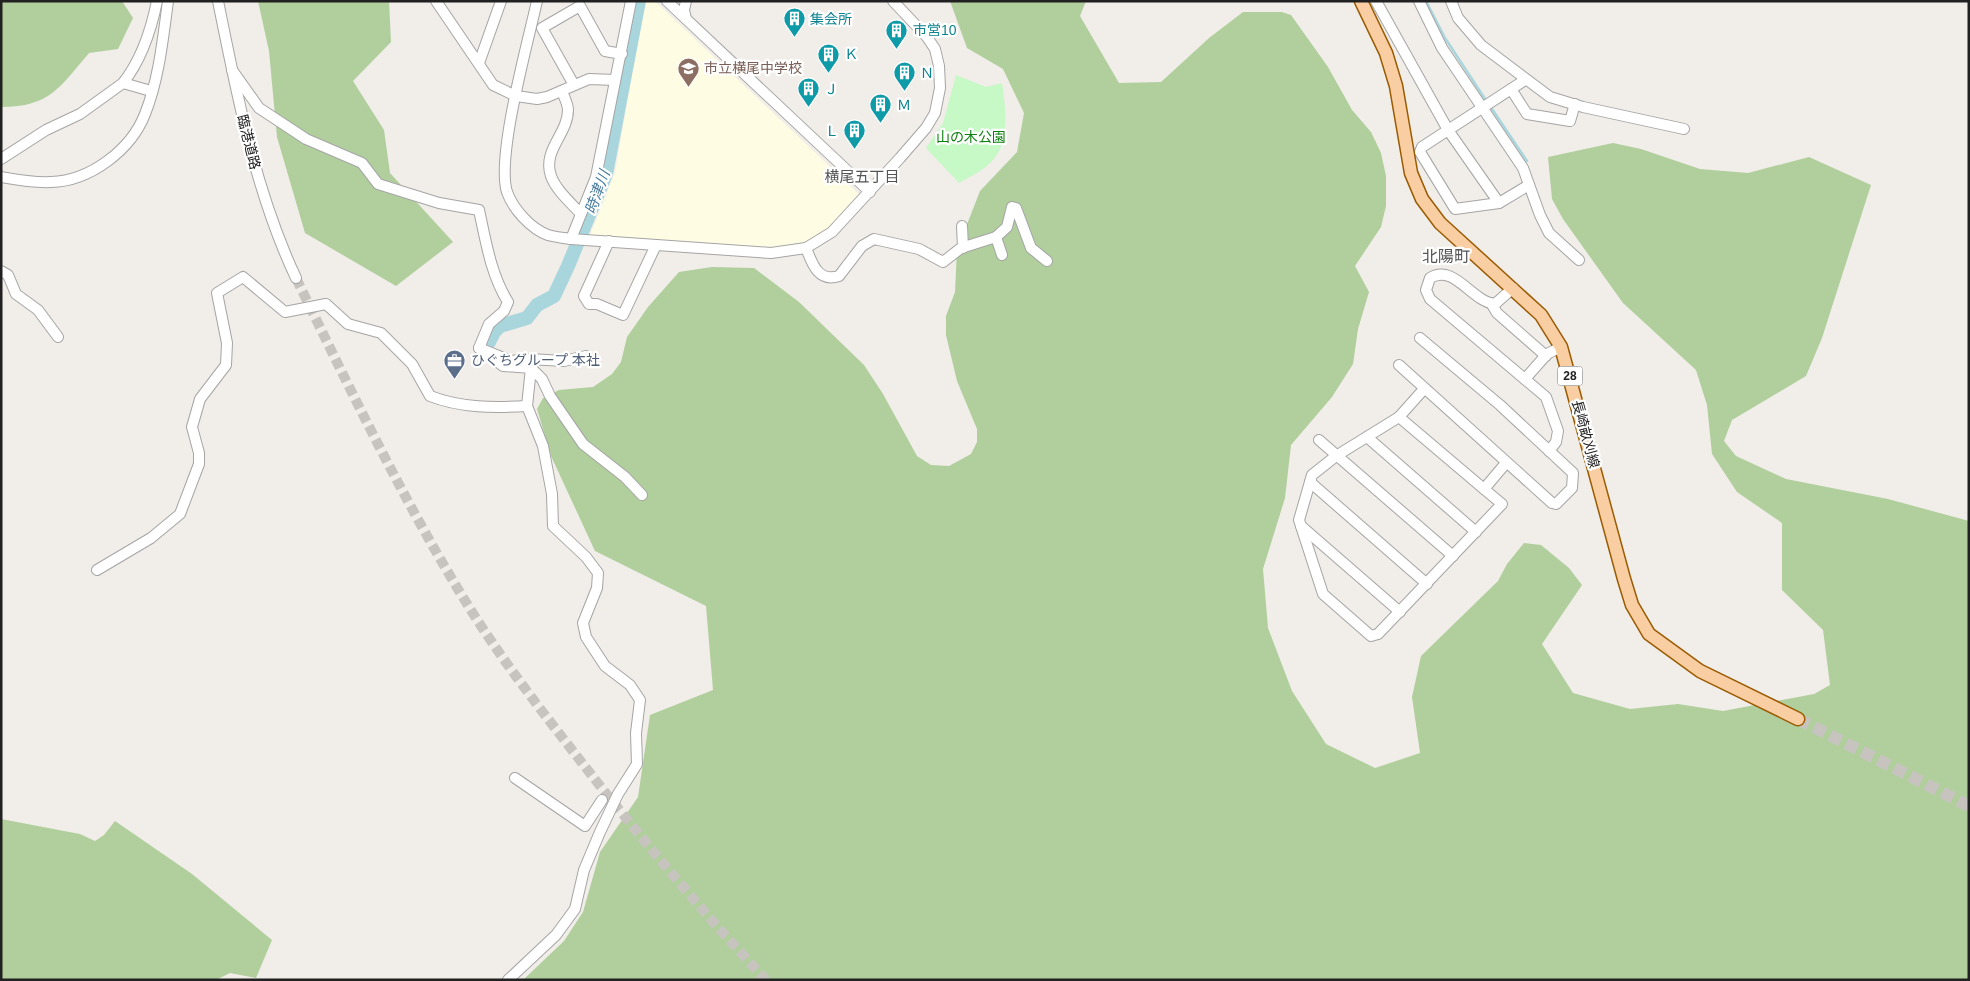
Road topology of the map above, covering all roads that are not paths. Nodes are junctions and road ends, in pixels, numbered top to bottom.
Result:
1 (157, 1) edge
2 (168, 1) edge
3 (218, 1) edge
4 (436, 1) edge
5 (537, 1) edge
6 (631, 1) edge
7 (667, 1) edge
8 (686, 1) edge
9 (893, 1) edge
10 (1361, 1) edge
11 (1376, 1) edge
12 (1419, 1) edge
13 (1451, 1) edge
14 (498, 3) edge
15 (686, 19) junction
16 (622, 54) junction
17 (479, 63) junction
18 (232, 70) junction
19 (615, 80) junction
20 (1525, 80) junction
21 (124, 83) junction
22 (574, 85) junction
23 (1511, 89) junction
24 (151, 91) junction
25 (562, 91) junction
26 (516, 96) junction
27 (1574, 104) junction
28 (1487, 105) junction
29 (1684, 129) dead end
30 (1448, 130) junction
31 (1, 159) edge
32 (1, 176) edge
33 (1529, 184) junction
34 (870, 192) junction
35 (1499, 203) junction
36 (580, 213) junction
37 (962, 226) dead end
38 (996, 237) junction
39 (571, 239) junction
40 (609, 241) junction
41 (656, 245) junction
42 (806, 248) junction
43 (963, 248) junction
44 (1002, 255) dead end
45 (1579, 260) dead end
46 (1047, 261) dead end
47 (1, 271) edge
48 (296, 278) tunnel mouth
49 (1513, 288) junction
50 (1491, 303) junction
51 (58, 337) dead end
52 (1420, 338) dead end
53 (1561, 347) junction
54 (479, 348) junction
55 (586, 356) dead end
56 (1546, 356) junction
57 (1399, 365) dead end
58 (531, 368) junction
59 (1525, 379) junction
60 (1424, 389) junction
61 (527, 406) junction
62 (1399, 417) junction
63 (1367, 437) junction
64 (1319, 440) dead end
65 (1549, 451) junction
66 (1336, 456) junction
67 (1506, 463) junction
68 (1310, 482) junction
69 (1484, 489) junction
70 (642, 495) dead end
71 (1301, 525) junction
72 (1476, 532) junction
73 (1453, 556) junction
74 (97, 570) dead end
75 (1427, 584) junction
76 (1400, 612) junction
77 (1798, 719) tunnel mouth
78 (515, 778) dead end
79 (602, 800) dead end
80 (508, 980) edge

1 - 21 street
2 - 24 street
3 - 18 street, 臨港道路
4 - 17 street
5 - 26 street
6 - 16 street
7 - 15 street
8 - 15 street
9 - 34 street
10 - 49 main road, 長崎畝刈線 / 28
11 - 30 street
12 - 28 street
13 - 20 street
14 - 17 street
15 - 34 street
16 - 19 street
16 - 22 street
17 - 26 street
18 - 48 street, 臨港道路
18 - 54 street
19 - 22 street
19 - 36 street
20 - 23 street
20 - 27 street
21 - 24 street
21 - 31 street
22 - 25 street
23 - 27 street
23 - 28 street
24 - 32 street
25 - 26 street
25 - 36 street
26 - 39 street
27 - 29 street
28 - 30 street
28 - 33 street
30 - 35 street
30 - 35 street
33 - 35 street
33 - 45 street
34 - 42 street
36 - 39 street
37 - 43 street
38 - 43 street
38 - 44 street
38 - 46 street
39 - 40 street
40 - 41 street
40 - 41 street
41 - 42 street
42 - 43 street
47 - 51 street
49 - 50 street
49 - 53 main road, 長崎畝刈線 / 28
50 - 56 street
50 - 59 street
52 - 65 street
53 - 56 street
53 - 77 main road, 長崎畝刈線 / 28
54 - 55 street
54 - 58 street
56 - 59 street
57 - 60 street
58 - 61 street
58 - 70 street
59 - 65 street
60 - 62 street
60 - 67 street
61 - 74 street
61 - 80 street
62 - 63 street
62 - 69 street
63 - 66 street
63 - 72 street
64 - 66 street
65 - 67 street
66 - 68 street
66 - 73 street
67 - 69 street
68 - 71 street
68 - 75 street
69 - 72 street
71 - 76 street
71 - 76 street
72 - 73 street
73 - 75 street
75 - 76 street
78 - 79 street

